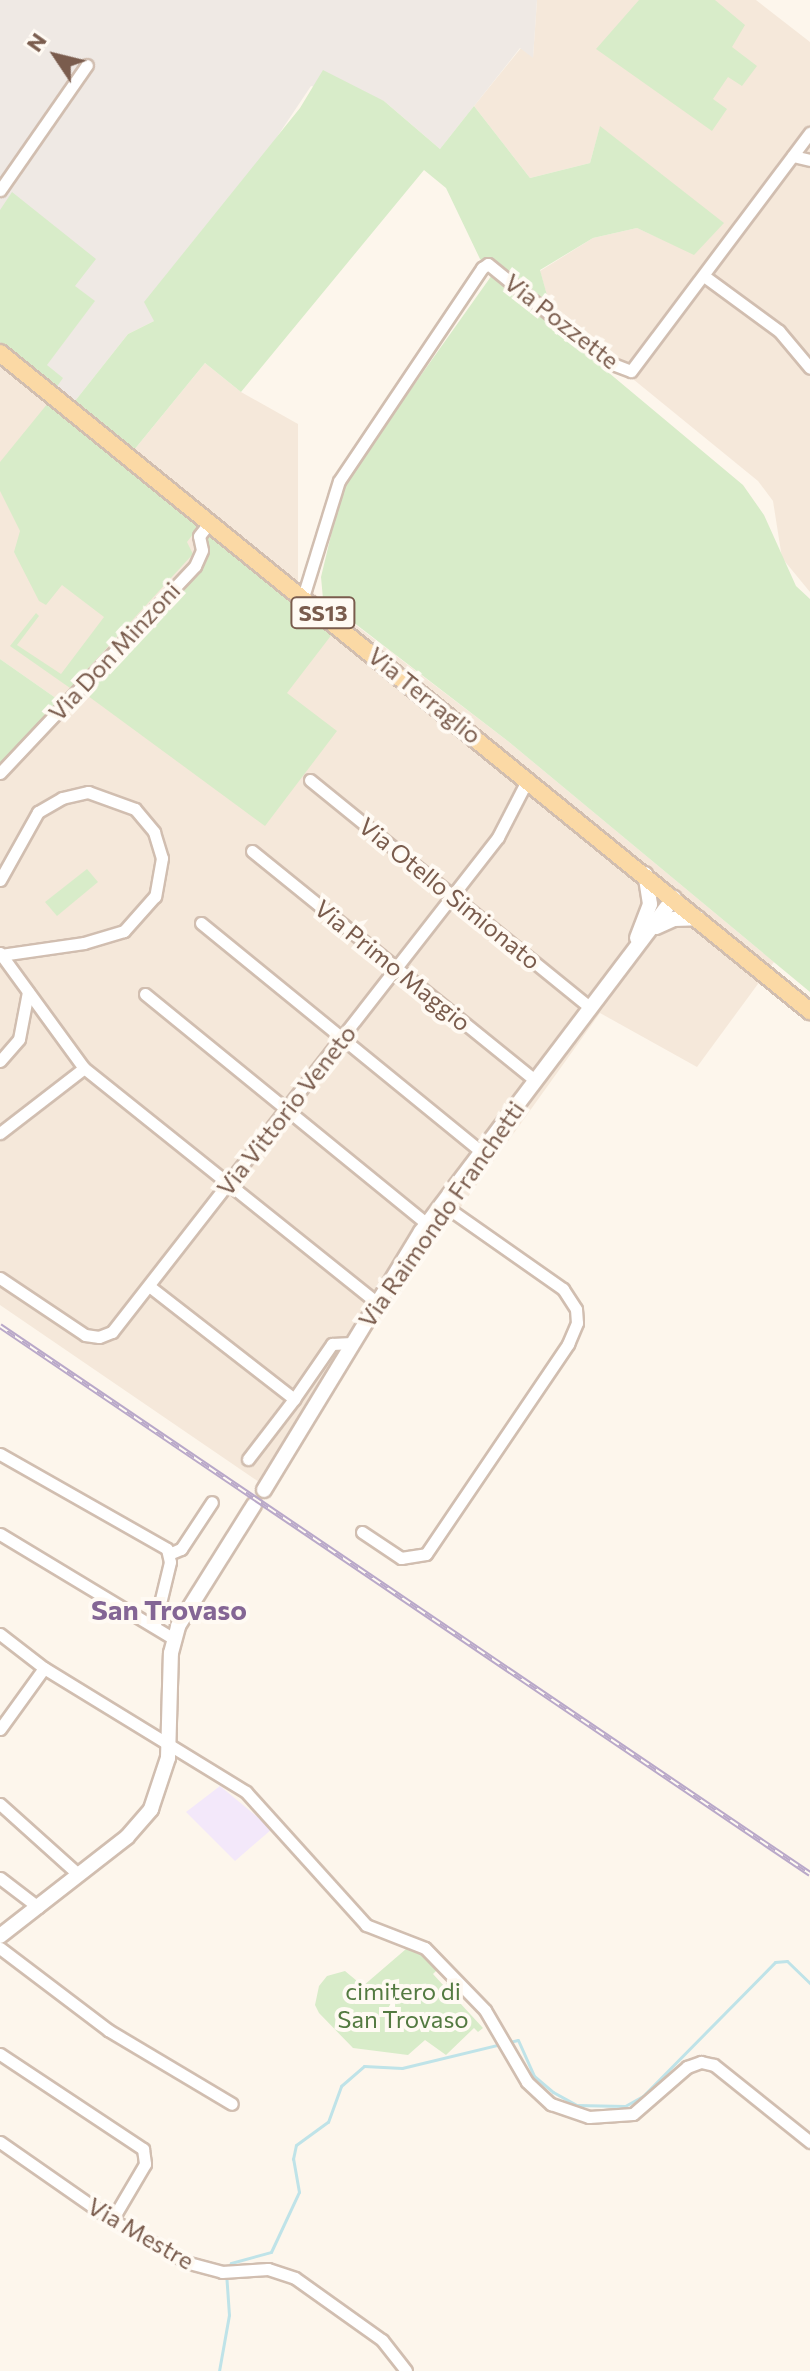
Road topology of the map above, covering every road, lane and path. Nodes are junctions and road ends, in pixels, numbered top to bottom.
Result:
1 (87, 65) dead end
2 (808, 140) edge
3 (793, 156) junction
4 (810, 160) edge
5 (0, 190) edge
6 (704, 276) junction
7 (0, 353) edge
8 (810, 368) edge
9 (210, 522) junction
10 (303, 597) junction
11 (0, 773) edge
12 (528, 779) junction
13 (310, 780) dead end
14 (252, 851) dead end
15 (645, 874) junction
16 (0, 880) edge
17 (453, 896) junction
18 (674, 898) junction
19 (698, 918) junction
20 (650, 922) junction
21 (201, 923) dead end
22 (1, 954) edge
23 (397, 968) junction
24 (28, 992) junction
25 (145, 994) dead end
26 (589, 1007) junction
27 (810, 1011) edge
28 (340, 1038) junction
29 (0, 1061) edge
30 (84, 1068) junction
31 (534, 1079) junction
32 (288, 1111) junction
33 (0, 1133) edge
34 (481, 1151) junction
35 (229, 1184) junction
36 (442, 1204) junction
37 (427, 1224) junction
38 (0, 1278) edge
39 (149, 1286) junction
40 (376, 1302) junction
41 (352, 1343) junction
42 (294, 1399) junction
43 (0, 1454) edge
44 (248, 1459) dead end
45 (264, 1490) dead end
46 (212, 1502) dead end
47 (254, 1505) dead end
48 (362, 1532) dead end
49 (0, 1534) edge
50 (169, 1554) junction
51 (155, 1624) junction
52 (0, 1634) edge
53 (174, 1639) junction
54 (44, 1668) junction
55 (0, 1729) edge
56 (169, 1742) junction
57 (0, 1804) edge
58 (79, 1875) junction
59 (0, 1878) edge
60 (38, 1907) junction
61 (0, 1936) edge
62 (0, 1948) edge
63 (0, 2054) edge
64 (232, 2104) dead end
65 (0, 2142) edge
66 (810, 2142) edge
67 (112, 2220) junction
68 (396, 2358) junction
69 (387, 2371) edge
70 (406, 2371) edge

1 - 5 street
2 - 3 street, Via Pozzette
3 - 4 street
3 - 6 street, Via Pozzette
6 - 8 street
6 - 10 street, Via Pozzette
7 - 9 main road, Via Terraglio / SS13
9 - 10 main road, Via Terraglio / SS13
9 - 11 street, Via Don Minzoni
10 - 12 main road, Via Terraglio / SS13
12 - 15 main road, Via Terraglio / SS13
12 - 17 street, Via Vittorio Veneto
13 - 17 street, Via Otello Simionato
14 - 23 street, Via Primo Maggio
15 - 18 main road, Via Terraglio / SS13
15 - 20 street, Via Raimondo Franchetti
16 - 22 street
17 - 23 street, Via Vittorio Veneto
17 - 26 street, Via Otello Simionato
18 - 19 main road, Via Terraglio / SS13
18 - 20 street
19 - 20 street
19 - 27 main road, Via Terraglio / SS13
20 - 26 street, Via Raimondo Franchetti
21 - 28 street
22 - 24 street
23 - 28 street, Via Vittorio Veneto
23 - 31 street, Via Primo Maggio
24 - 29 street
24 - 30 street
25 - 32 street
26 - 31 street, Via Raimondo Franchetti
28 - 32 street, Via Vittorio Veneto
28 - 34 street
30 - 33 street
30 - 35 street
31 - 34 street, Via Raimondo Franchetti
32 - 35 street, Via Vittorio Veneto
32 - 37 street
34 - 36 street, Via Raimondo Franchetti
35 - 39 street, Via Vittorio Veneto
35 - 40 street
36 - 37 street, Via Raimondo Franchetti
36 - 48 street
37 - 40 street, Via Raimondo Franchetti
38 - 39 street, Via Vittorio Veneto
39 - 42 street
40 - 41 street, Via Raimondo Franchetti
41 - 42 street
41 - 45 street, Via Raimondo Franchetti
42 - 44 street
43 - 50 street
46 - 50 street
47 - 53 street
49 - 51 street
50 - 51 street
51 - 53 street
52 - 54 street
53 - 56 street
54 - 55 street
54 - 56 street
56 - 58 street
56 - 66 street
57 - 58 street
58 - 60 street
59 - 60 street
60 - 61 street
62 - 64 street
63 - 67 street
65 - 67 street, Via Mestre
67 - 68 street, Via Mestre
68 - 69 street
68 - 70 street, Via Mestre

